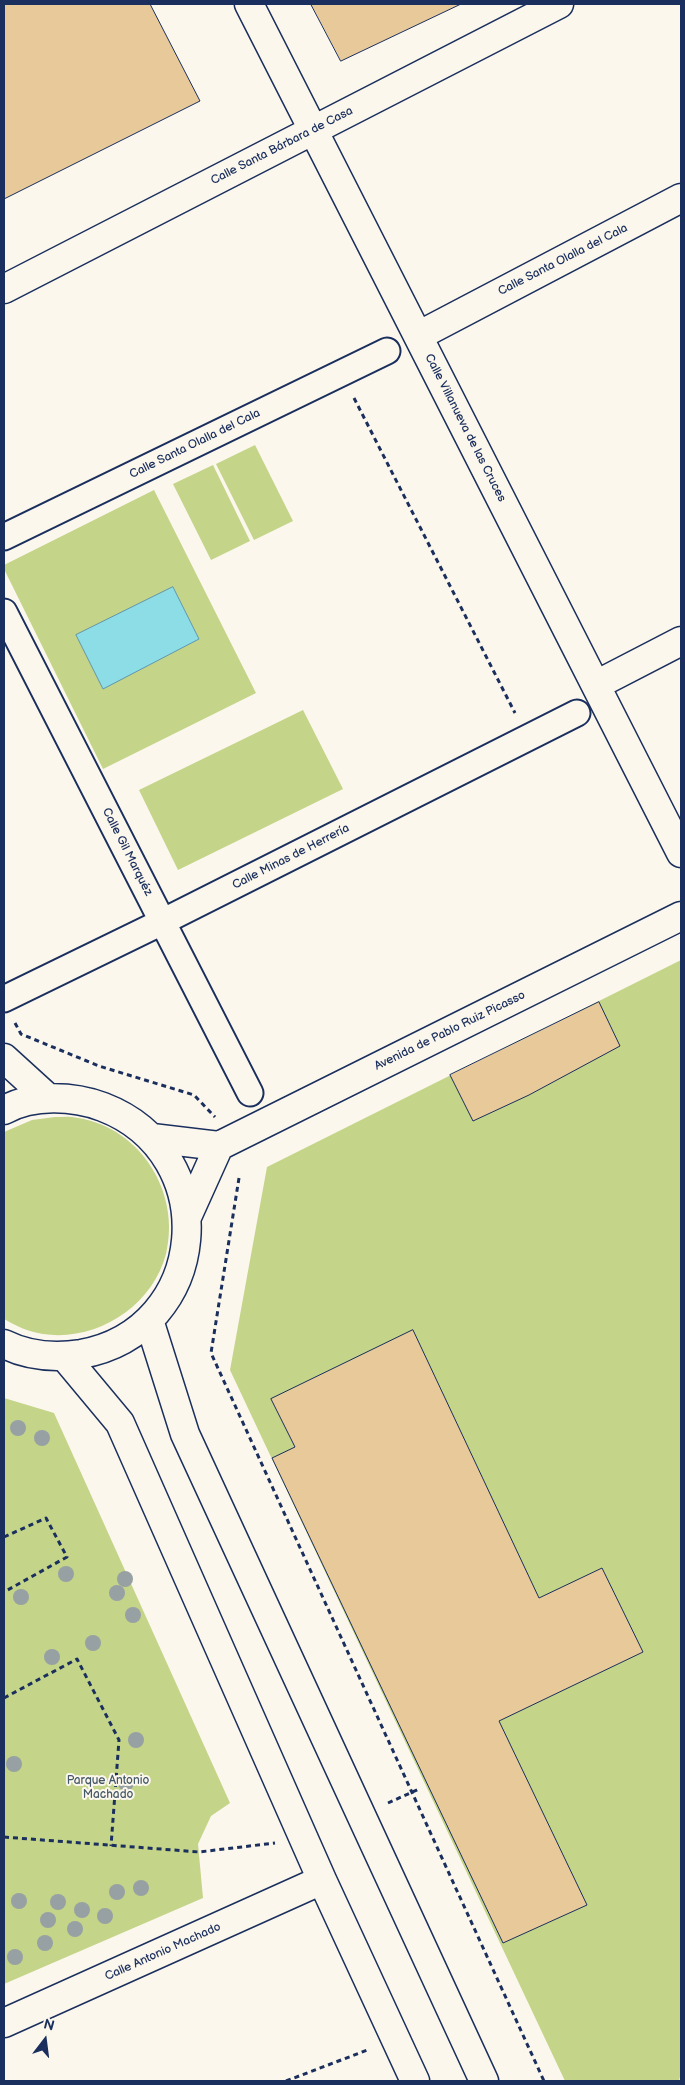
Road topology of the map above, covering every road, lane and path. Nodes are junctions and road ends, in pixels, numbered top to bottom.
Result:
1 (249, 4) edge
2 (559, 4) edge
3 (313, 130) junction
4 (681, 198) edge
5 (4, 289) edge
6 (418, 336) junction
7 (386, 350) dead end
8 (341, 373) junction
9 (4, 537) edge
10 (4, 612) edge
11 (681, 642) edge
12 (596, 686) junction
13 (577, 713) dead end
14 (528, 738) junction
15 (681, 853) edge
16 (681, 916) edge
17 (162, 922) junction
18 (8, 1010) edge
19 (4, 1058) edge
20 (250, 1093) dead end
21 (48, 1098) junction
22 (4, 1110) edge
23 (152, 1138) junction
24 (222, 1144) junction
25 (187, 1217) junction
26 (149, 1320) junction
27 (4, 1344) edge
28 (65, 1357) junction
29 (4, 1537) edge
30 (4, 1592) edge
31 (4, 1698) edge
32 (419, 1789) dead end
33 (412, 1792) junction
34 (385, 1804) dead end
35 (4, 1837) edge
36 (284, 1842) dead end
37 (111, 1846) junction
38 (322, 1880) junction
39 (4, 2023) edge
40 (371, 2048) dead end
41 (286, 2081) edge
42 (415, 2081) edge
43 (484, 2081) edge
44 (544, 2081) edge

1 - 3 street, Calle Villanueva de las Cruces
2 - 3 street, Calle Santa Bárbara de Casa
3 - 5 street, Calle Santa Bárbara de Casa
3 - 6 street, Calle Villanueva de las Cruces
4 - 6 street, Calle Santa Olalla del Cala
6 - 12 street, Calle Villanueva de las Cruces
7 - 8 street, Calle Santa Olalla del Cala
8 - 9 street, Calle Santa Olalla del Cala
8 - 14 path
10 - 17 street, Calle Gil Marquéz
11 - 12 street
12 - 15 street, Calle Villanueva de las Cruces
13 - 14 street, Calle Minas de Herrería
14 - 17 street, Calle Minas de Herrería
16 - 24 street, Avenida de Pablo Ruiz Picasso
17 - 18 street, Calle Minas de Herrería
17 - 20 street, Calle Gil Marquéz
18 - 24 path
19 - 21 street
21 - 22 street
21 - 23 street
23 - 24 street
23 - 25 street
24 - 25 street
24 - 33 path
25 - 26 street
26 - 28 street
26 - 43 street
27 - 28 street
28 - 38 street
29 - 30 path
31 - 37 path
32 - 33 path
33 - 34 path
33 - 44 path
35 - 37 path
36 - 37 path
38 - 39 street, Calle Antonio Machado
38 - 42 street
40 - 41 path

